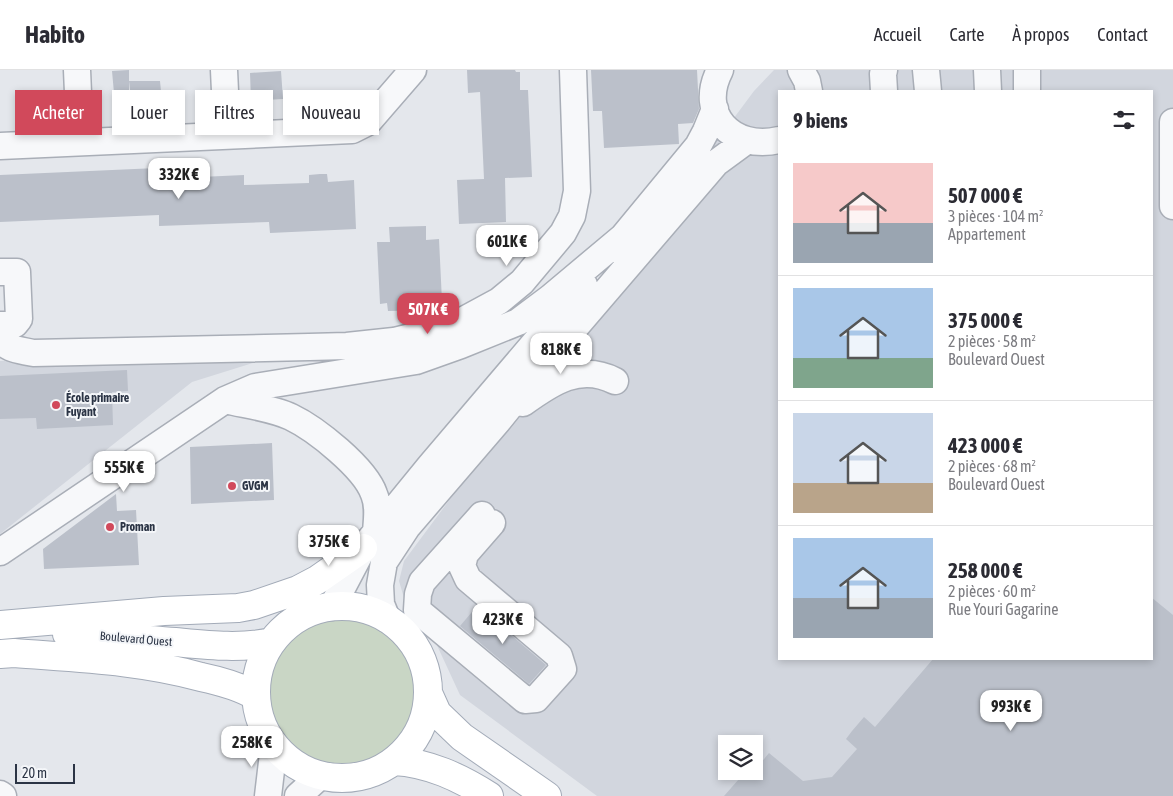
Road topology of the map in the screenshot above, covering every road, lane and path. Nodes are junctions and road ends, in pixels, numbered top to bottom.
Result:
1 (77, 70) edge
2 (224, 70) edge
3 (412, 70) edge
4 (573, 70) edge
5 (884, 70) edge
6 (926, 70) edge
7 (987, 70) edge
8 (1027, 70) edge
9 (719, 71) edge
10 (78, 90) edge
11 (225, 90) edge
12 (884, 90) edge
13 (928, 90) edge
14 (988, 90) edge
15 (1027, 90) edge
16 (714, 108) junction
17 (1173, 122) edge
18 (767, 143) edge
19 (0, 146) edge
20 (1173, 206) edge
21 (624, 236) junction
22 (0, 272) edge
23 (0, 325) edge
24 (0, 338) edge
25 (615, 381) dead end
26 (225, 400) junction
27 (498, 421) junction
28 (487, 519) joint
29 (370, 540) junction
30 (0, 552) edge
31 (332, 606) junction
32 (387, 619) junction
33 (0, 624) edge
34 (0, 634) edge
35 (272, 642) junction
36 (0, 654) edge
37 (428, 693) junction
38 (256, 696) junction
39 (274, 746) junction
40 (394, 761) junction
41 (320, 776) junction
42 (268, 796) edge
43 (298, 796) edge
44 (489, 796) edge
45 (547, 796) edge

1 - 10 street
2 - 11 street
3 - 19 street
4 - 24 street
5 - 12 street
6 - 13 street
7 - 14 street
8 - 15 street
9 - 16 street
16 - 18 street
16 - 21 street
17 - 20 street
18 - 27 street
21 - 26 street
21 - 29 street
22 - 23 street
25 - 27 street
26 - 29 street
26 - 30 street
27 - 32 street
28 - 28 street
29 - 31 street
29 - 33 main road
31 - 32 main road
31 - 35 main road
32 - 37 main road
34 - 35 main road, Boulevard Ouest
35 - 38 main road
36 - 38 main road, Boulevard Ouest
37 - 40 main road
37 - 45 main road
38 - 39 main road
39 - 41 main road
39 - 42 street
40 - 41 main road
40 - 44 main road
41 - 43 street

